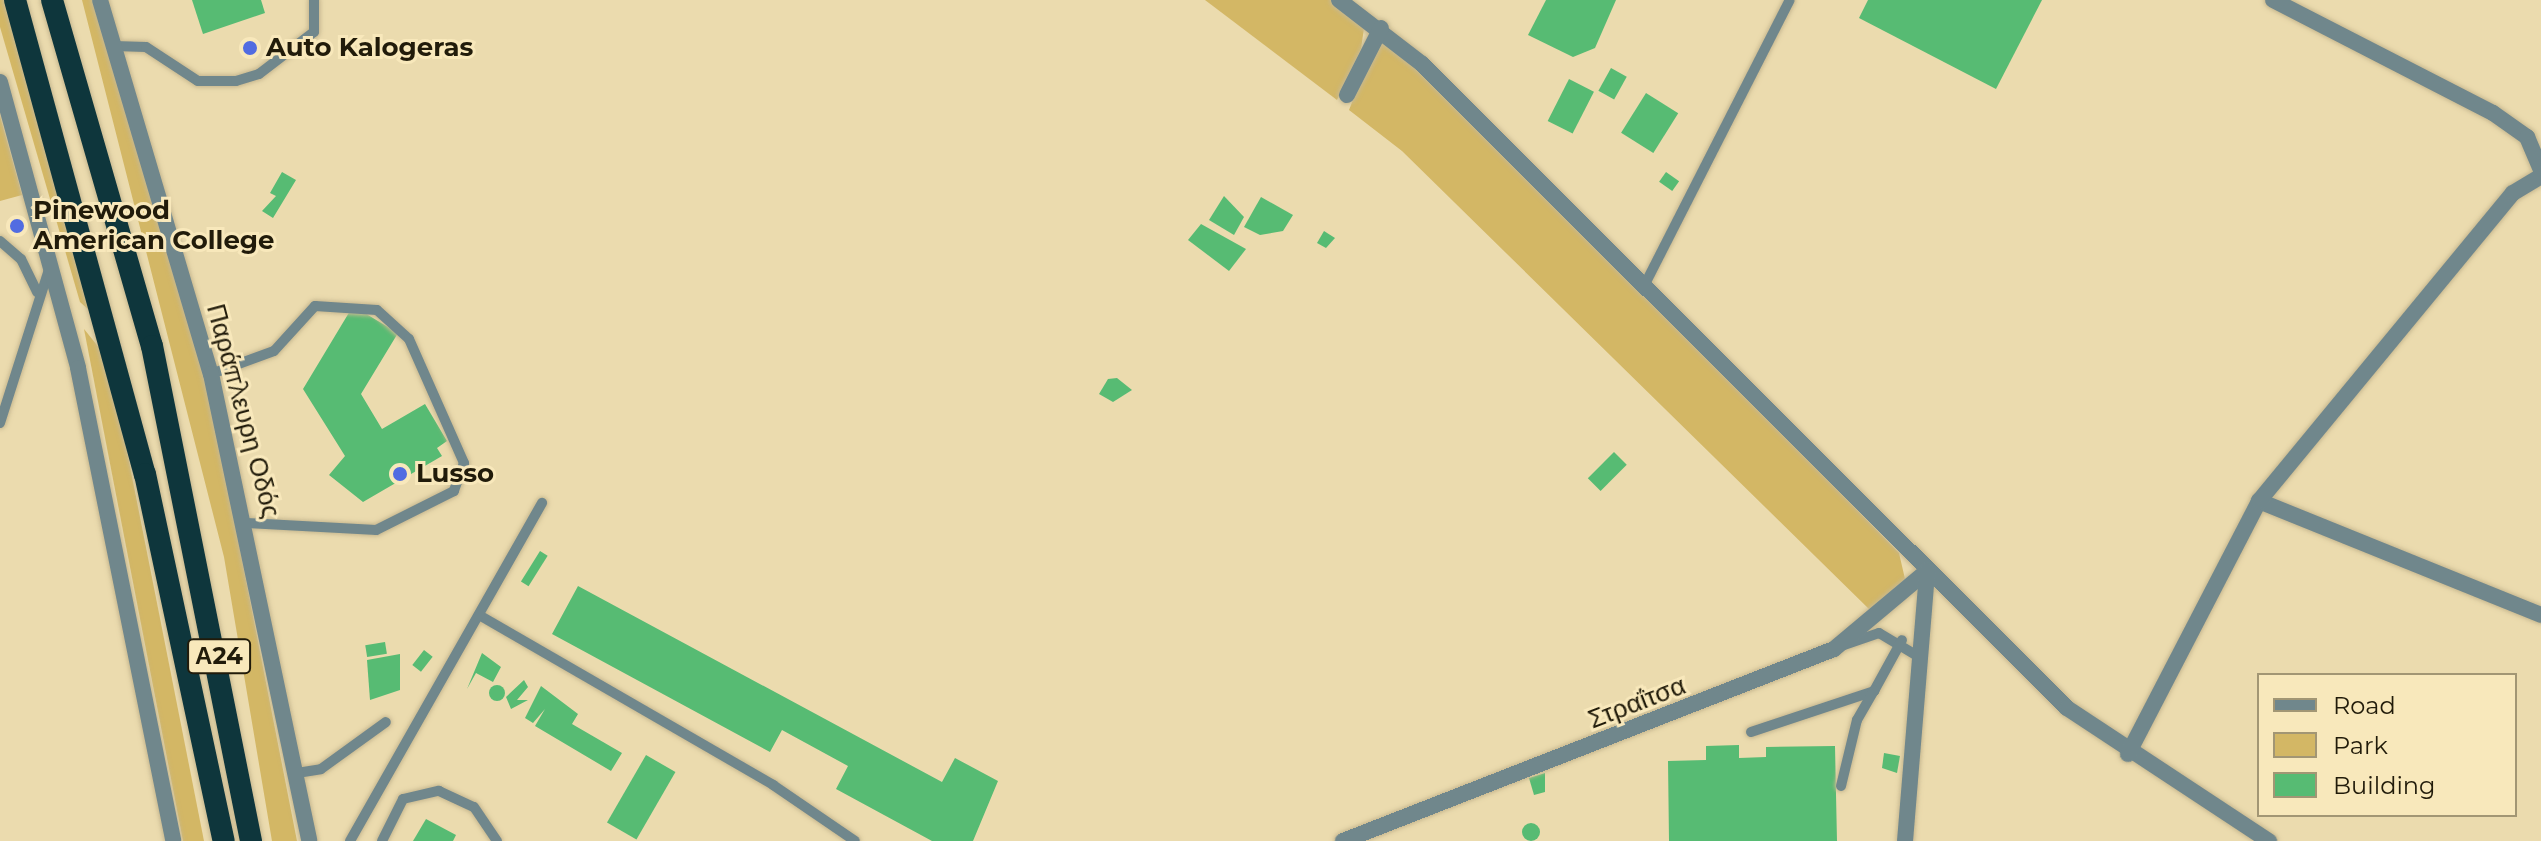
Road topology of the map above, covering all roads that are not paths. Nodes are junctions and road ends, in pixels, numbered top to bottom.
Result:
1 (15, 0) edge
2 (52, 0) edge
3 (68, 0) edge
4 (100, 0) edge
5 (314, 0) edge
6 (1339, 0) edge
7 (1790, 0) edge
8 (2273, 0) edge
9 (1381, 28) junction
10 (114, 46) junction
11 (0, 82) edge
12 (1347, 95) dead end
13 (86, 98) junction
14 (2541, 173) edge
15 (0, 241) edge
16 (51, 256) junction
17 (1642, 290) junction
18 (37, 292) junction
19 (211, 374) junction
20 (0, 423) edge
21 (2259, 501) junction
22 (542, 503) dead end
23 (247, 523) junction
24 (1927, 571) junction
25 (479, 615) junction
26 (2541, 615) edge
27 (1902, 640) junction
28 (1834, 649) junction
29 (1922, 658) junction
30 (1874, 691) junction
31 (386, 722) dead end
32 (1751, 732) dead end
33 (2128, 754) junction
34 (297, 773) junction
35 (1841, 786) dead end
36 (173, 841) edge
37 (224, 841) edge
38 (251, 841) edge
39 (309, 841) edge
40 (350, 841) edge
41 (382, 841) edge
42 (497, 841) edge
43 (855, 841) edge
44 (1343, 841) edge
45 (1905, 841) edge
46 (2269, 841) edge

1 - 37 highway, Α24
2 - 13 highway, Α24
3 - 13 highway
4 - 10 street, Παράπλευρη Οδός
5 - 10 lane
6 - 9 street
7 - 17 lane
8 - 14 street
9 - 12 street
9 - 17 street
10 - 19 street, Παράπλευρη Οδός
11 - 16 street
13 - 38 highway, Α24
14 - 21 street
15 - 18 lane
16 - 18 lane
16 - 36 street
17 - 24 street
18 - 20 lane
19 - 23 street, Παράπλευρη Οδός
19 - 23 lane
21 - 26 street
21 - 33 street
22 - 25 lane
23 - 34 street, Παράπλευρη Οδός
24 - 28 street, Στραΐτσα
24 - 29 street
24 - 33 street
25 - 40 lane
25 - 43 lane
27 - 28 lane
27 - 29 lane
27 - 30 lane
28 - 44 street, Στραΐτσα
29 - 45 street
30 - 32 lane
30 - 35 lane
31 - 34 lane
33 - 46 street
34 - 39 street, Παράπλευρη Οδός
41 - 42 lane

